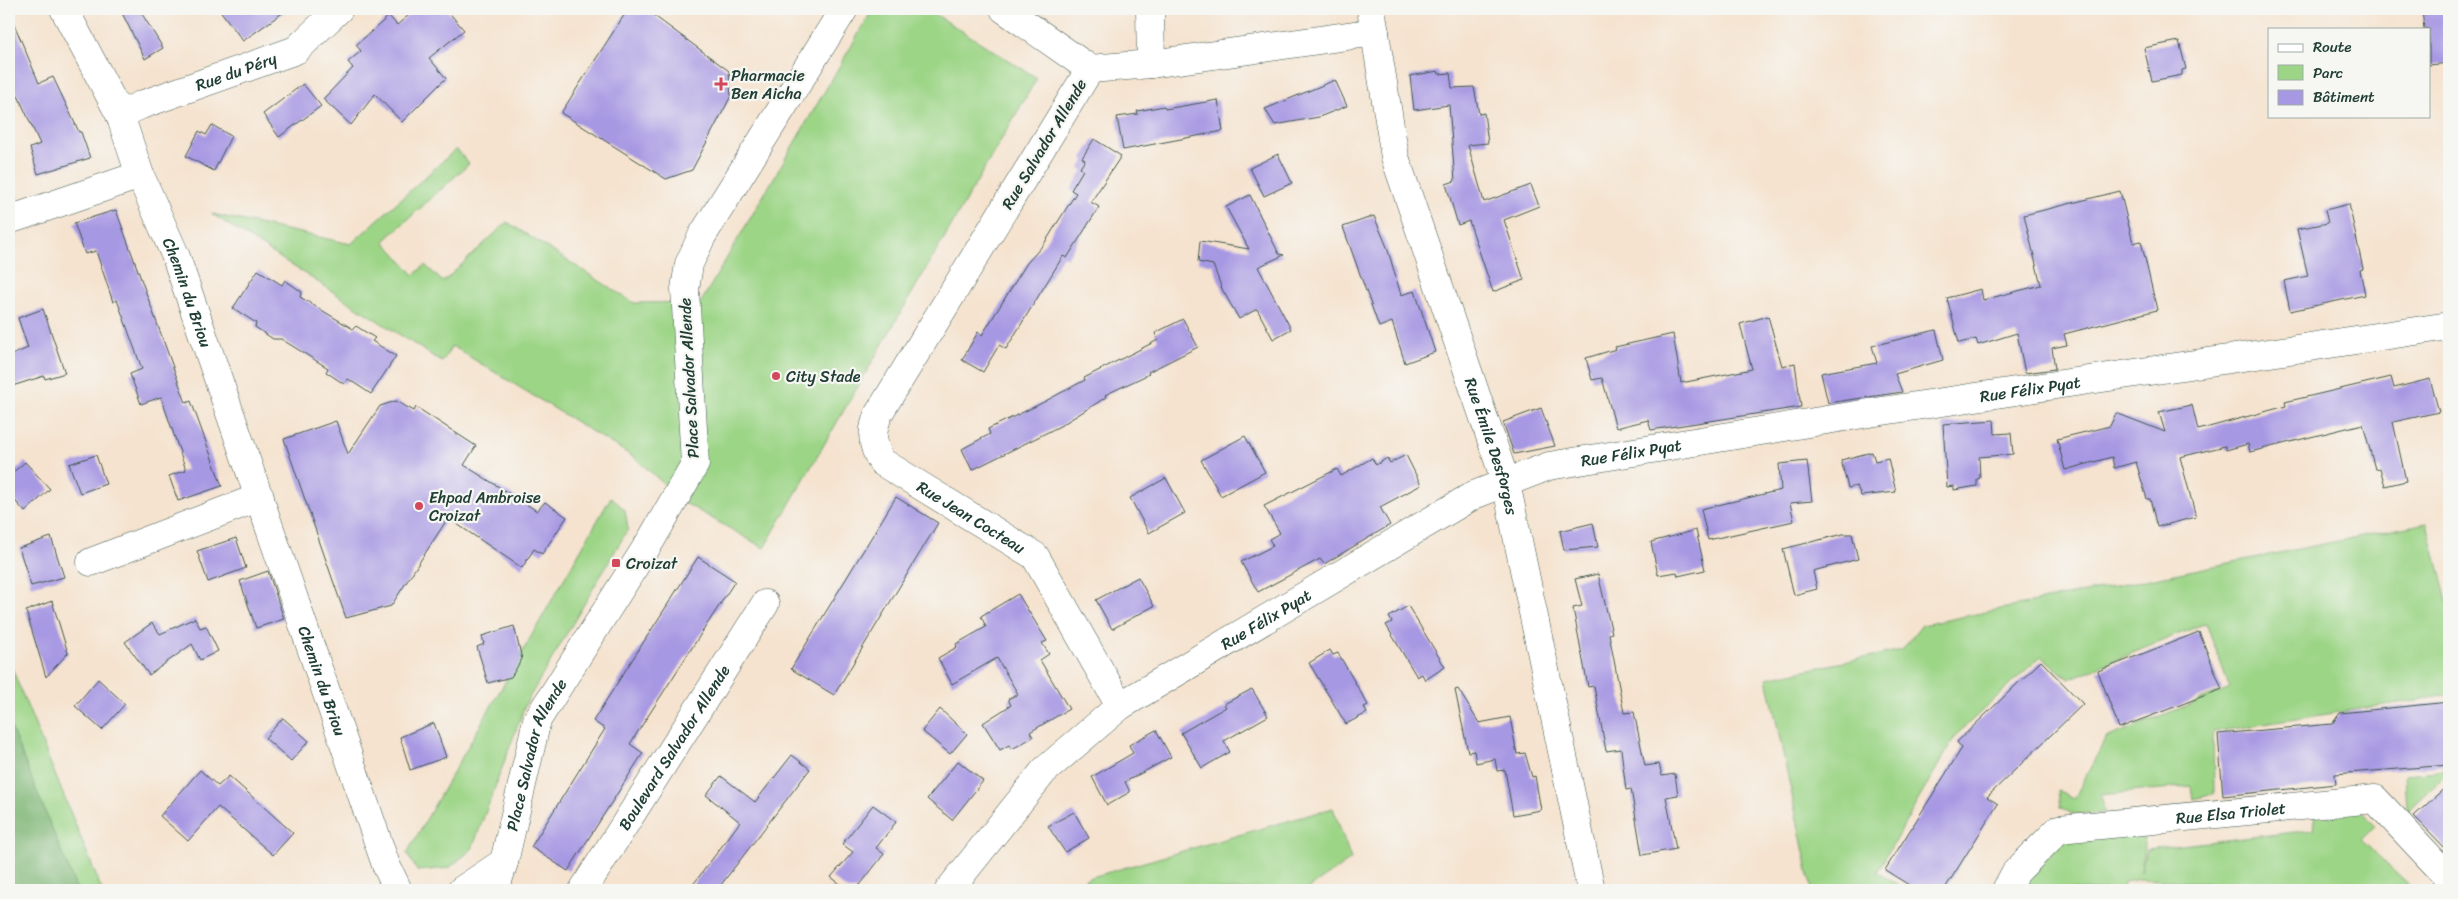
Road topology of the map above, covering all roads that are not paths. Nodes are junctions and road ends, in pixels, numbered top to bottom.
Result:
1 (64, 9) edge
2 (339, 9) edge
3 (844, 9) edge
4 (1004, 9) edge
5 (1150, 9) edge
6 (1373, 21) edge
7 (1151, 64) junction
8 (1090, 69) junction
9 (120, 115) junction
10 (140, 175) junction
11 (9, 220) edge
12 (2449, 326) edge
13 (872, 441) joint
14 (1506, 483) junction
15 (260, 497) junction
16 (91, 562) dead end
17 (765, 604) dead end
18 (1120, 706) junction
19 (504, 862) junction
20 (386, 866) junction
21 (2449, 878) edge
22 (398, 890) edge
23 (417, 890) edge
24 (462, 890) edge
25 (495, 890) edge
26 (583, 890) edge
27 (949, 890) edge
28 (1591, 890) edge
29 (2006, 890) edge

1 - 9 street, Chemin du Briou
2 - 9 street, Rue du Péry
3 - 19 street, Place Salvador Allende
4 - 8 street
5 - 7 street
6 - 7 street, Rue Salvador Allende
6 - 14 street, Rue Émile Desforges
7 - 8 street, Rue Salvador Allende
8 - 13 street, Rue Salvador Allende
9 - 10 street, Chemin du Briou
10 - 11 street
10 - 15 street, Chemin du Briou
12 - 14 street, Rue Félix Pyat
13 - 18 street, Rue Jean Cocteau
14 - 18 street, Rue Félix Pyat
14 - 28 street, Rue Émile Desforges
15 - 16 street
15 - 20 street, Chemin du Briou
17 - 26 street, Boulevard Salvador Allende
18 - 27 street, Rue Félix Pyat
19 - 24 street
19 - 25 street
20 - 22 street, Chemin du Briou
20 - 23 street
21 - 29 street, Rue Elsa Triolet

